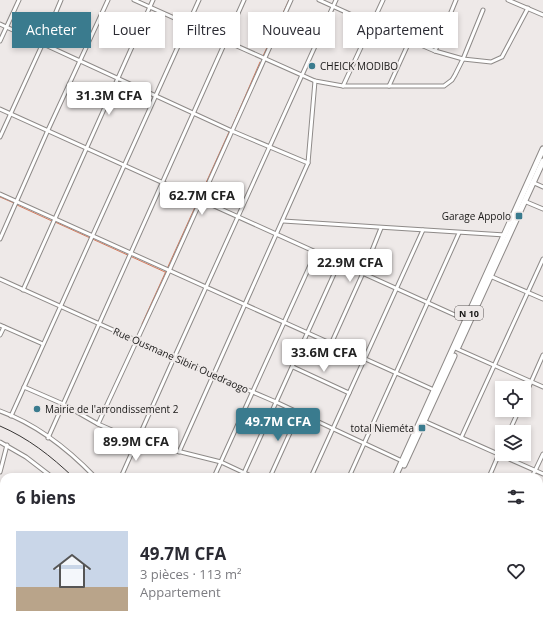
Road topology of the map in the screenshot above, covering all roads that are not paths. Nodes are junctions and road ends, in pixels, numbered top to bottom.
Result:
1 (19, 0) edge
2 (61, 0) edge
3 (108, 0) edge
4 (134, 0) edge
5 (153, 0) edge
6 (199, 0) edge
7 (244, 0) edge
8 (292, 0) edge
9 (319, 0) edge
10 (336, 0) edge
11 (383, 0) edge
12 (456, 0) edge
13 (508, 0) edge
14 (150, 7) junction
15 (334, 7) junction
16 (528, 8) junction
17 (483, 10) dead end
18 (56, 12) edge
19 (194, 12) edge
20 (239, 12) edge
21 (345, 12) edge
22 (378, 12) edge
23 (543, 15) edge
24 (173, 17) edge
25 (0, 24) edge
26 (6, 27) junction
27 (12, 30) edge
28 (0, 41) edge
29 (41, 48) edge
30 (54, 48) edge
31 (177, 48) edge
32 (223, 48) edge
33 (240, 48) edge
34 (361, 48) edge
35 (406, 48) edge
36 (428, 48) edge
37 (435, 51) junction
38 (266, 59) junction
39 (463, 59) junction
40 (80, 60) junction
41 (302, 75) junction
42 (117, 78) junction
43 (315, 81) junction
44 (343, 86) junction
45 (389, 86) junction
46 (155, 95) junction
47 (0, 109) edge
48 (10, 113) junction
49 (194, 113) junction
50 (48, 130) junction
51 (232, 131) junction
52 (0, 137) edge
53 (270, 147) junction
54 (87, 148) junction
55 (543, 149) edge
56 (543, 162) edge
57 (308, 163) junction
58 (125, 164) junction
59 (163, 182) junction
60 (531, 182) junction
61 (543, 187) edge
62 (0, 194) edge
63 (200, 200) junction
64 (524, 201) junction
65 (17, 202) junction
66 (543, 209) edge
67 (239, 216) junction
68 (56, 219) junction
69 (283, 221) junction
70 (381, 228) junction
71 (423, 230) junction
72 (459, 233) junction
73 (277, 234) junction
74 (93, 236) junction
75 (507, 236) junction
76 (0, 239) edge
77 (316, 252) junction
78 (131, 253) junction
79 (543, 259) edge
80 (339, 262) junction
81 (170, 271) junction
82 (363, 273) junction
83 (488, 276) junction
84 (0, 279) edge
85 (206, 287) junction
86 (396, 288) junction
87 (23, 290) junction
88 (528, 293) junction
89 (543, 299) edge
90 (428, 303) junction
91 (245, 305) junction
92 (61, 306) junction
93 (468, 321) junction
94 (284, 322) junction
95 (99, 324) junction
96 (2, 326) edge
97 (307, 333) junction
98 (0, 336) edge
99 (137, 341) junction
100 (43, 344) junction
101 (331, 344) junction
102 (455, 348) junction
103 (543, 355) edge
104 (174, 358) junction
105 (365, 359) junction
106 (493, 366) junction
107 (293, 367) junction
108 (396, 373) junction
109 (213, 375) junction
110 (532, 381) junction
111 (24, 386) junction
112 (543, 387) edge
113 (435, 391) junction
114 (253, 392) junction
115 (350, 393) junction
116 (276, 402) junction
117 (63, 404) junction
118 (0, 411) edge
119 (299, 413) junction
120 (11, 416) junction
121 (423, 420) junction
122 (98, 424) junction
123 (333, 429) junction
124 (48, 438) junction
125 (461, 438) junction
126 (137, 441) junction
127 (0, 442) edge
128 (364, 443) junction
129 (7, 445) junction
130 (179, 452) junction
131 (495, 452) edge
132 (543, 454) edge
133 (496, 461) edge
134 (515, 461) edge
135 (221, 462) junction
136 (404, 462) junction
137 (535, 470) junction
138 (0, 472) edge
139 (46, 473) edge
140 (91, 473) edge
141 (124, 473) edge
142 (216, 473) edge
143 (244, 473) joint
144 (272, 473) edge
145 (313, 473) edge
146 (351, 473) edge
147 (397, 473) edge
148 (400, 473) edge
149 (491, 473) edge
150 (534, 473) edge
151 (541, 473) edge

1 - 26 street
2 - 18 street
3 - 40 street
4 - 14 street
5 - 14 street
6 - 19 street
7 - 20 street
8 - 38 street
9 - 15 street
10 - 15 street
11 - 22 street
12 - 37 street
13 - 16 street
14 - 24 street
14 - 42 street
15 - 21 street
15 - 41 street
16 - 23 street
16 - 39 street
17 - 39 street
25 - 26 street
26 - 27 street
26 - 28 street
29 - 48 street
30 - 40 street
31 - 46 street
32 - 49 street
33 - 38 street
34 - 44 street
35 - 45 street
36 - 37 street
37 - 39 street
38 - 41 street
38 - 51 street
39 - 45 street
40 - 42 street
40 - 50 street
41 - 43 street
41 - 53 street
42 - 46 street
42 - 54 street
43 - 44 street
43 - 57 street
44 - 45 street
46 - 49 street
46 - 58 street
47 - 48 street
48 - 50 street
48 - 52 street
49 - 51 street
49 - 59 street
50 - 54 street
50 - 65 street
51 - 53 street
51 - 63 street
53 - 57 street
53 - 67 street
54 - 58 street
54 - 68 street
55 - 60 main road, N 10
56 - 60 main road, N 10
57 - 69 street
58 - 59 street
58 - 74 street
59 - 63 street
59 - 78 street
60 - 61 street
60 - 64 main road, N 10
60 - 75 main road, N 10
62 - 65 street
63 - 67 street
63 - 81 street
64 - 66 street
64 - 75 main road, N 10
65 - 68 street
65 - 76 street
67 - 73 street
67 - 85 street
68 - 74 street
68 - 87 street
69 - 70 street
69 - 73 street
70 - 71 street
70 - 82 street
71 - 72 street
71 - 86 street
72 - 75 street
72 - 90 street
73 - 77 street
73 - 91 street
74 - 78 street
74 - 92 street
75 - 83 main road, N 10
77 - 80 street
77 - 94 street
78 - 81 street
78 - 95 street
79 - 88 street
80 - 82 street
80 - 97 street
81 - 85 street
81 - 99 street
82 - 86 street
82 - 101 street
83 - 88 street
83 - 93 main road, N 10
84 - 87 street, Rue Ousmane Sibiri Ouedraogo
85 - 91 street
85 - 104 street
86 - 90 street
86 - 105 street
87 - 92 street, Rue Ousmane Sibiri Ouedraogo
88 - 89 street
88 - 106 street
90 - 93 street
90 - 108 street
91 - 94 street
91 - 109 street
92 - 95 street, Rue Ousmane Sibiri Ouedraogo
92 - 100 street
93 - 102 main road, N 10
94 - 97 street
94 - 114 street
95 - 99 street, Rue Ousmane Sibiri Ouedraogo
95 - 117 street
96 - 98 street
96 - 100 street
97 - 101 street
97 - 107 street
99 - 104 street, Rue Ousmane Sibiri Ouedraogo
99 - 122 street
100 - 111 street
101 - 105 street
102 - 106 street
102 - 113 main road, N 10
103 - 110 street
104 - 109 street, Rue Ousmane Sibiri Ouedraogo
104 - 126 street
105 - 108 street
105 - 115 street
106 - 110 street
106 - 125 street
107 - 115 street
107 - 116 street
108 - 113 street
108 - 128 street
109 - 114 street, Rue Ousmane Sibiri Ouedraogo
109 - 130 street
110 - 112 street
111 - 117 street
111 - 120 street
113 - 121 main road, N 10
114 - 116 street, Rue Ousmane Sibiri Ouedraogo
114 - 135 street
115 - 123 street
116 - 119 street, Rue Ousmane Sibiri Ouedraogo
116 - 143 street
117 - 122 street
117 - 124 street
118 - 120 street
119 - 123 street, Rue Ousmane Sibiri Ouedraogo
119 - 144 street
120 - 124 street
121 - 125 street
121 - 136 main road, N 10
122 - 126 street
123 - 128 street, Rue Ousmane Sibiri Ouedraogo
123 - 145 street
124 - 140 street
125 - 131 street
126 - 130 street
126 - 141 street
127 - 129 street
128 - 136 street, Rue Ousmane Sibiri Ouedraogo
128 - 146 street
129 - 138 street
129 - 139 street
130 - 135 street
132 - 137 street
133 - 149 street
134 - 137 street
135 - 142 street
135 - 143 street
136 - 147 main road, N 10
136 - 148 main road, N 10
137 - 150 street
137 - 151 street

